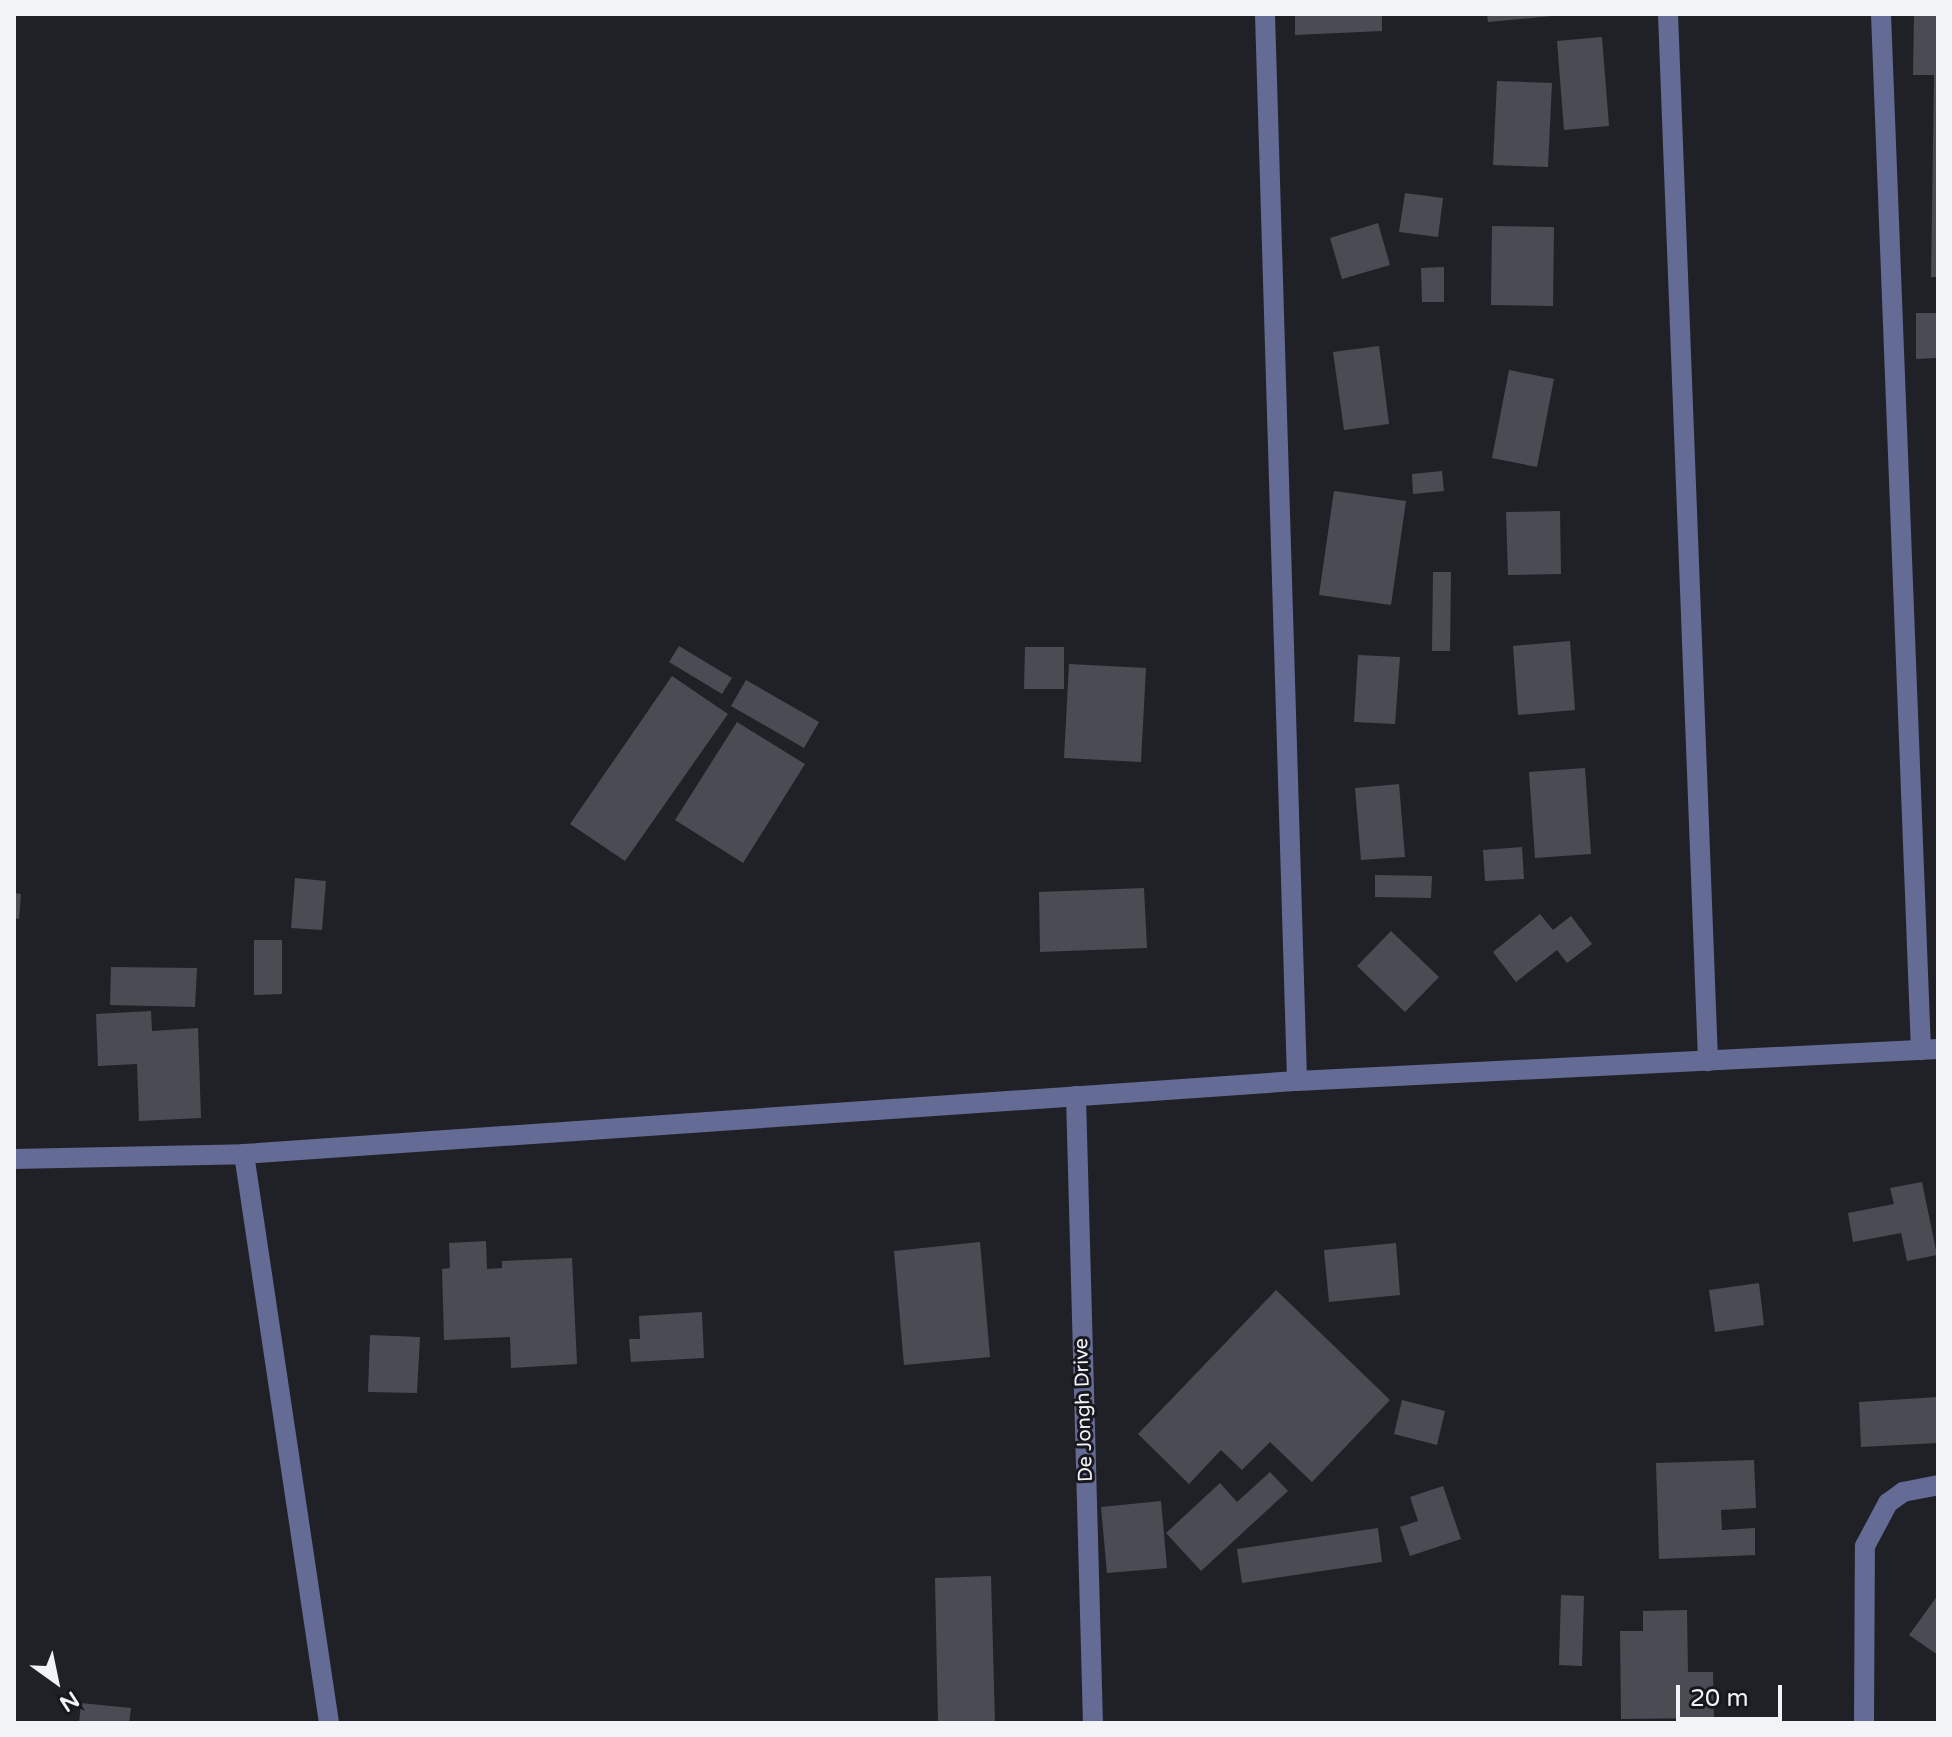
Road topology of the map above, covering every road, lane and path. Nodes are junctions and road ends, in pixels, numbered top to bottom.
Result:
1 (1265, 14) edge
2 (1668, 14) edge
3 (1881, 14) edge
4 (1929, 1049) edge
5 (1708, 1061) junction
6 (1297, 1081) junction
7 (1076, 1096) junction
8 (244, 1154) junction
9 (14, 1159) edge
10 (1938, 1485) edge
11 (329, 1723) edge
12 (1093, 1723) edge
13 (1864, 1723) edge

1 - 6 street
2 - 5 street
3 - 4 street
4 - 5 street
5 - 6 street
6 - 7 street
7 - 8 street
7 - 12 street, De Jongh Drive
8 - 9 street
8 - 11 street
10 - 13 street

